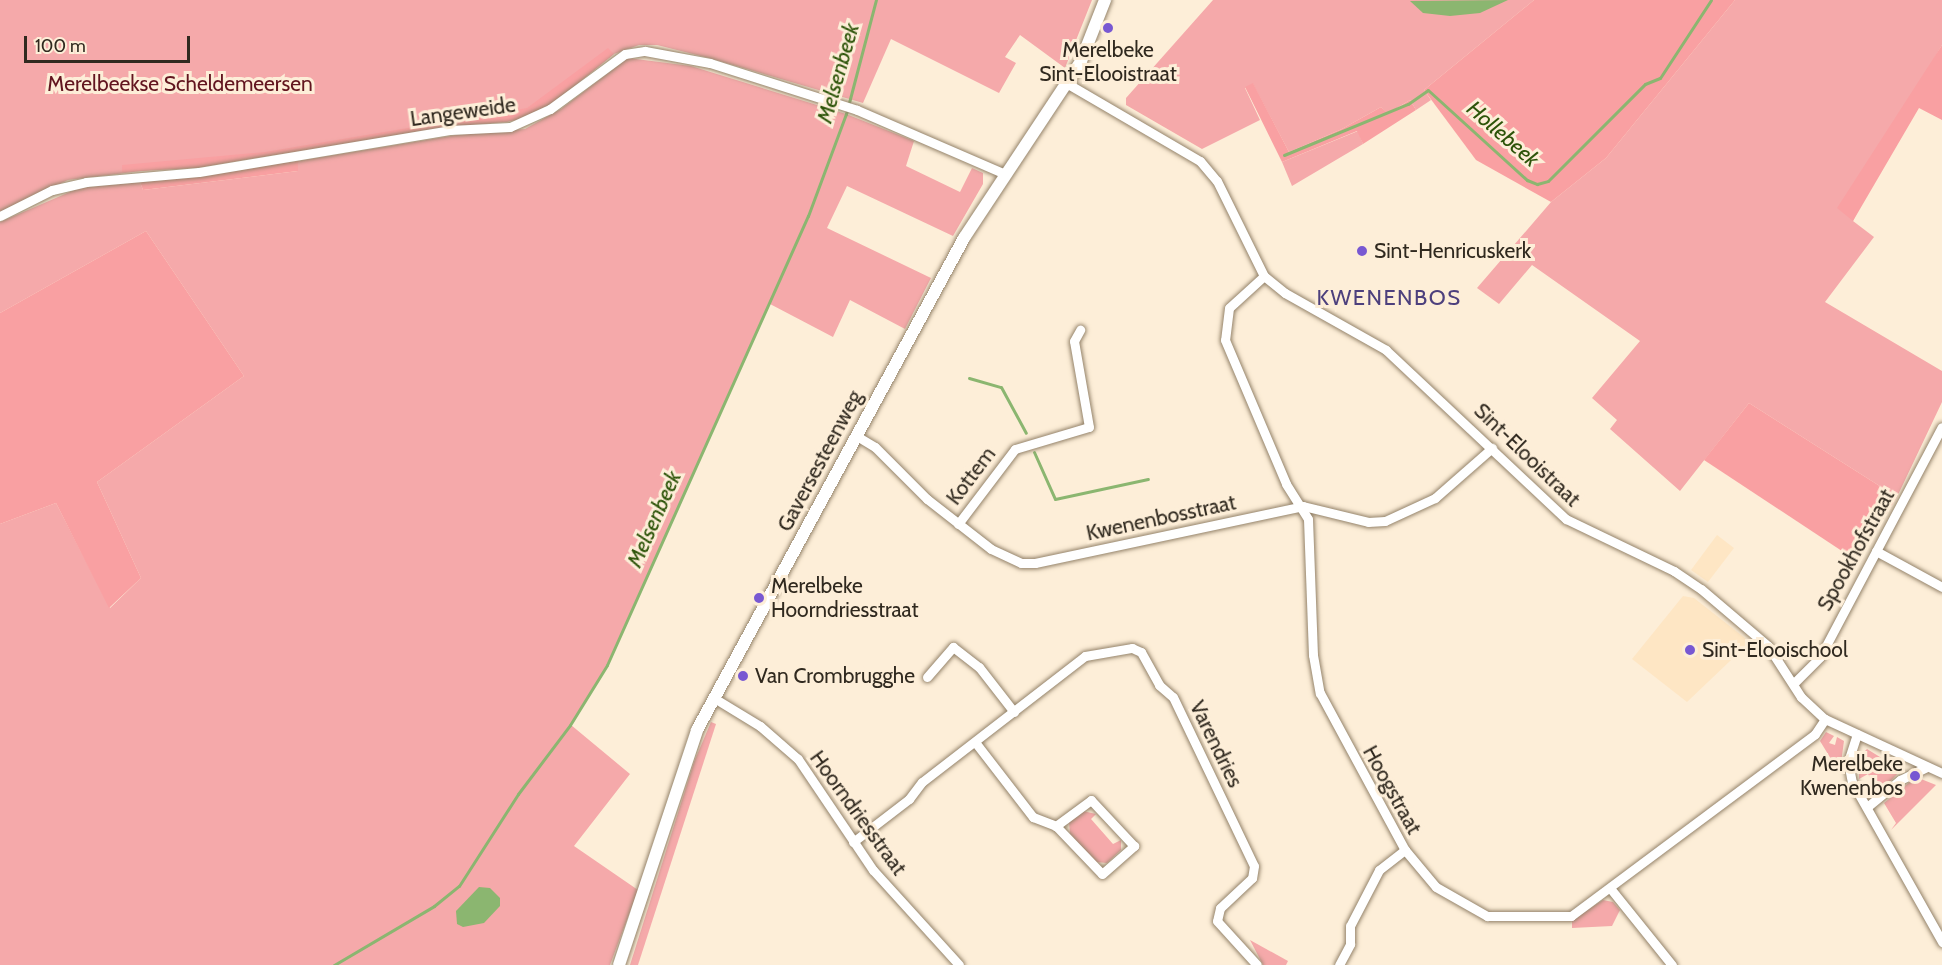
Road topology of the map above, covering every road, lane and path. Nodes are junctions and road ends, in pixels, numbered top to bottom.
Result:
1 (1106, 0) edge
2 (1068, 84) junction
3 (1005, 174) junction
4 (0, 216) edge
5 (1264, 276) junction
6 (1080, 330) dead end
7 (1942, 428) edge
8 (855, 435) junction
9 (1492, 448) junction
10 (1303, 506) junction
11 (958, 524) junction
12 (1876, 551) junction
13 (1942, 587) edge
14 (927, 677) dead end
15 (1794, 683) junction
16 (714, 698) junction
17 (1014, 712) junction
18 (1825, 719) junction
19 (1857, 734) junction
20 (975, 742) junction
21 (1927, 767) junction
22 (1942, 773) edge
23 (1867, 807) junction
24 (1056, 826) junction
25 (853, 842) junction
26 (1405, 850) junction
27 (1610, 888) junction
28 (1942, 942) edge
29 (619, 965) edge
30 (959, 965) edge
31 (1257, 965) edge
32 (1339, 965) edge
33 (1672, 965) edge

1 - 2 street, Gaversesteenweg
2 - 3 street, Gaversesteenweg
2 - 5 street, Sint-Elooistraat
3 - 4 street, Langeweide
3 - 8 street, Gaversesteenweg
5 - 9 street, Sint-Elooistraat
5 - 10 street, Hoogstraat
6 - 11 street, Kottem
7 - 12 street, Spookhofstraat
8 - 11 street, Kwenenbosstraat
8 - 16 street, Gaversesteenweg
9 - 10 street, Kwenenbosstraat
9 - 15 street, Sint-Elooistraat
10 - 11 street, Kwenenbosstraat
10 - 26 street, Hoogstraat
12 - 13 street
12 - 15 street, Spookhofstraat
14 - 17 street
15 - 18 street, Sint-Elooistraat
16 - 25 street, Hoorndriesstraat
16 - 29 street, Gaversesteenweg
17 - 20 street, Varendries
17 - 31 street, Varendries
18 - 19 street, Sint-Elooistraat
18 - 27 street, Hoogstraat
19 - 21 street, Sint-Elooistraat
19 - 23 street
20 - 24 street
20 - 25 street, Varendries
21 - 22 street, Sint-Elooistraat
21 - 23 street
23 - 28 street
24 - 24 street
25 - 30 street, Hoorndriesstraat
26 - 27 street, Hoogstraat
26 - 32 street
27 - 33 street

